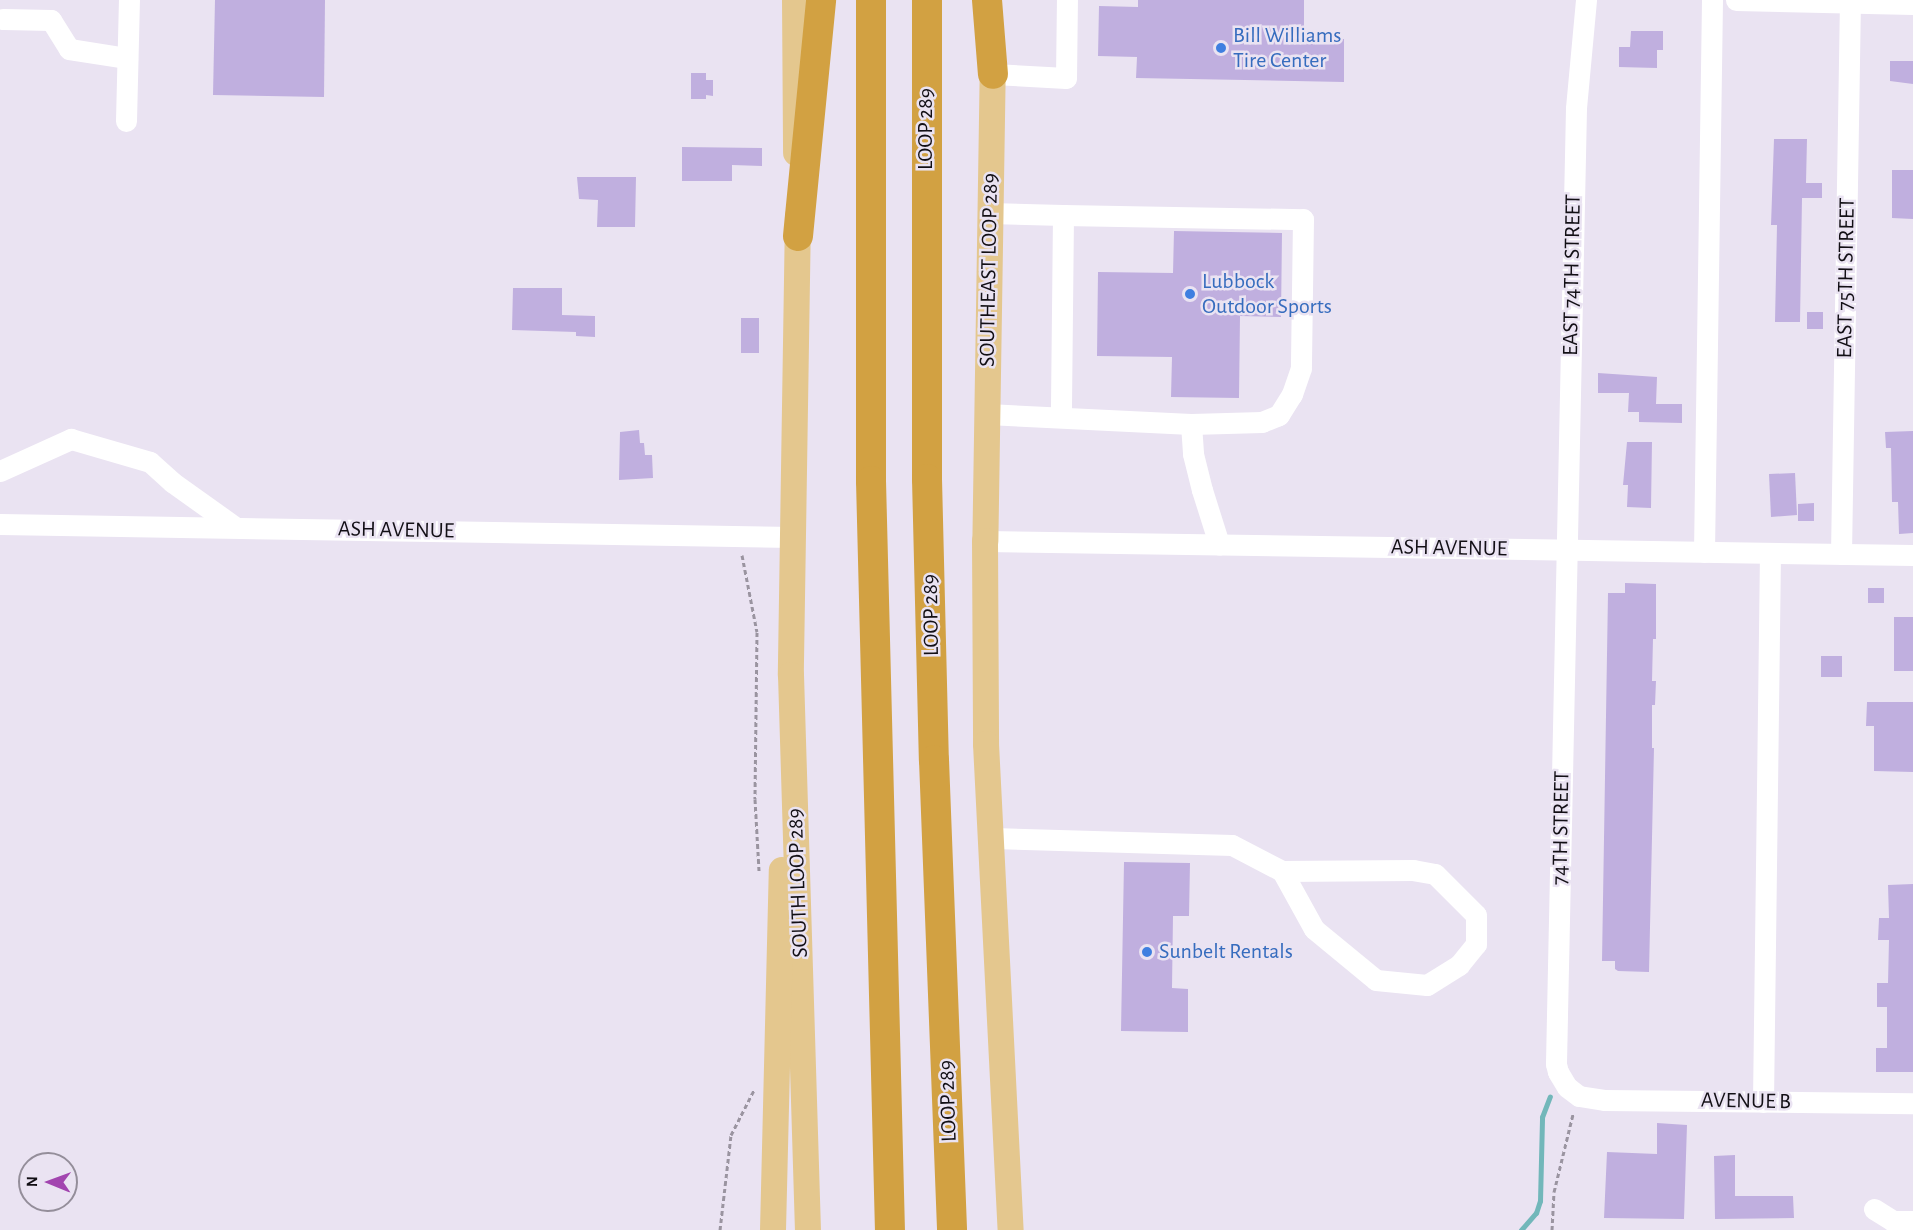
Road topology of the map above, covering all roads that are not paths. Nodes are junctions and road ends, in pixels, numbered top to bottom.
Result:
1 (129, 0) edge
2 (795, 0) edge
3 (821, 0) edge
4 (871, 0) edge
5 (927, 0) edge
6 (987, 0) edge
7 (994, 0) edge
8 (1067, 0) edge
9 (1586, 0) edge
10 (1712, 0) edge
11 (1736, 0) edge
12 (1850, 2) junction
13 (1913, 3) edge
14 (3, 19) dead end
15 (128, 57) junction
16 (993, 74) junction
17 (126, 121) dead end
18 (989, 213) junction
19 (1063, 214) junction
20 (798, 236) junction
21 (987, 414) junction
22 (1061, 417) junction
23 (1191, 424) junction
24 (0, 471) edge
25 (0, 524) edge
26 (235, 527) junction
27 (793, 537) junction
28 (985, 541) junction
29 (1219, 544) junction
30 (1567, 550) junction
31 (1704, 552) junction
32 (1770, 553) junction
33 (1841, 554) junction
34 (1913, 555) edge
35 (791, 675) junction
36 (992, 838) junction
37 (1282, 871) junction
38 (1580, 1096) joint
39 (1763, 1102) junction
40 (1913, 1104) edge
41 (1874, 1209) dead end
42 (1913, 1221) edge
43 (773, 1230) edge
44 (808, 1230) edge
45 (890, 1230) edge
46 (952, 1230) edge
47 (1013, 1230) edge

1 - 15 street
2 - 20 main road
3 - 20 highway
4 - 45 highway
5 - 46 highway, LOOP 289
6 - 16 highway
7 - 16 main road, SOUTHEAST LOOP 289
8 - 16 street
9 - 30 street, EAST 74TH STREET
10 - 31 street
11 - 12 street
12 - 13 street
12 - 33 street, EAST 75TH STREET
14 - 15 street
15 - 17 street
16 - 18 main road, SOUTHEAST LOOP 289
18 - 19 street
18 - 21 main road, SOUTHEAST LOOP 289
19 - 22 street
19 - 23 street
20 - 27 main road
21 - 22 street
21 - 28 main road, SOUTHEAST LOOP 289
22 - 23 street
23 - 29 street
24 - 26 street
25 - 26 street, ASH AVENUE
26 - 27 street, ASH AVENUE
27 - 35 main road, SOUTH LOOP 289
28 - 29 street, ASH AVENUE
28 - 36 main road
29 - 30 street, ASH AVENUE
30 - 31 street, ASH AVENUE
30 - 38 street, 74TH STREET
31 - 32 street, ASH AVENUE
32 - 33 street, ASH AVENUE
32 - 39 street
33 - 34 street, ASH AVENUE
35 - 43 main road
35 - 44 main road, SOUTH LOOP 289
36 - 37 street
36 - 47 main road
37 - 37 street
38 - 39 street, AVENUE B
39 - 40 street, AVENUE B
41 - 42 street

